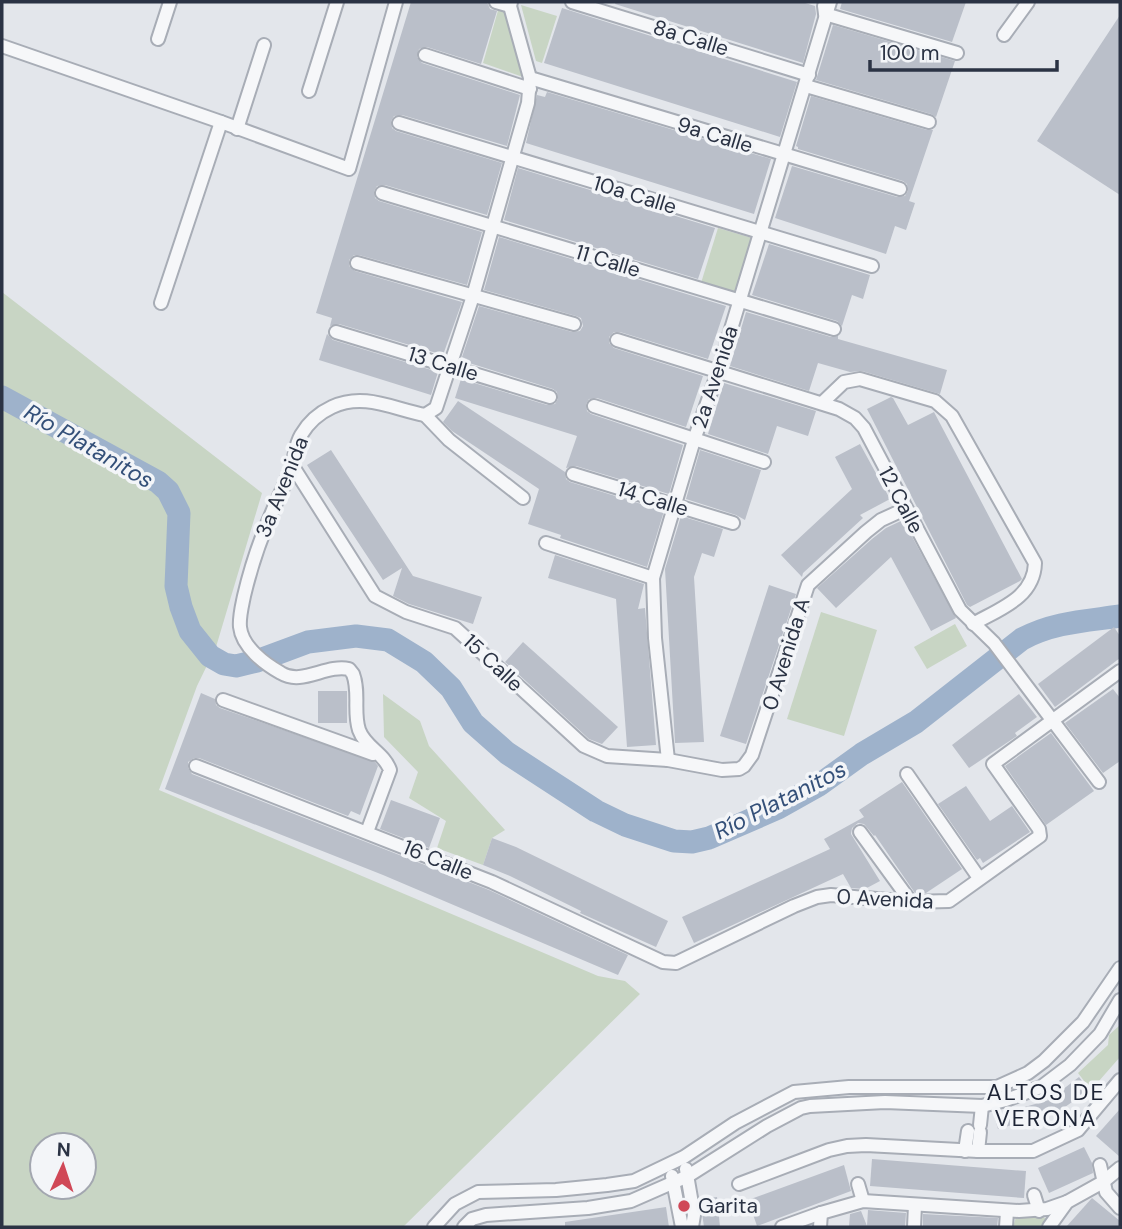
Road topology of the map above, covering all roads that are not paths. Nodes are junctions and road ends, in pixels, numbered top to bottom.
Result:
1 (170, 2) edge
2 (337, 2) edge
3 (396, 2) edge
4 (496, 2) edge
5 (572, 2) edge
6 (1028, 2) edge
7 (510, 4) edge
8 (826, 6) edge
9 (1004, 35) dead end
10 (158, 39) dead end
11 (264, 44) dead end
12 (2, 46) edge
13 (957, 53) dead end
14 (425, 55) dead end
15 (807, 81) junction
16 (530, 84) junction
17 (309, 91) dead end
18 (220, 122) junction
19 (929, 122) dead end
20 (399, 123) dead end
21 (237, 129) junction
22 (783, 155) junction
23 (512, 157) junction
24 (900, 189) dead end
25 (382, 193) dead end
26 (492, 226) junction
27 (759, 233) junction
28 (358, 262) dead end
29 (872, 265) dead end
30 (473, 296) junction
31 (740, 301) junction
32 (161, 303) dead end
33 (575, 324) dead end
34 (834, 329) dead end
35 (336, 332) dead end
36 (617, 340) dead end
37 (450, 366) junction
38 (718, 373) junction
39 (550, 397) dead end
40 (822, 403) junction
41 (594, 406) dead end
42 (425, 415) junction
43 (694, 440) junction
44 (764, 461) dead end
45 (292, 465) junction
46 (573, 474) dead end
47 (523, 498) dead end
48 (675, 506) junction
49 (905, 509) junction
50 (733, 523) dead end
51 (546, 543) dead end
52 (653, 578) junction
53 (973, 624) junction
54 (1118, 677) edge
55 (223, 700) dead end
56 (1053, 719) junction
57 (380, 756) junction
58 (668, 760) junction
59 (196, 766) dead end
60 (907, 774) dead end
61 (1099, 782) dead end
62 (367, 832) junction
63 (860, 832) dead end
64 (979, 878) junction
65 (911, 902) junction
66 (676, 963) joint
67 (1118, 974) edge
68 (1120, 1000) edge
69 (1120, 1080) edge
70 (973, 1088) junction
71 (976, 1106) junction
72 (972, 1151) junction
73 (684, 1157) junction
74 (669, 1164) junction
75 (1100, 1165) dead end
76 (1120, 1168) edge
77 (688, 1176) junction
78 (1103, 1182) junction
79 (673, 1183) junction
80 (739, 1184) dead end
81 (858, 1184) dead end
82 (1034, 1195) dead end
83 (863, 1201) junction
84 (1067, 1202) junction
85 (915, 1205) junction
86 (1120, 1208) edge
87 (1007, 1211) junction
88 (1039, 1211) junction
89 (821, 1213) junction
90 (434, 1227) edge
91 (464, 1227) edge
92 (682, 1227) edge
93 (692, 1227) edge
94 (782, 1227) edge
95 (820, 1227) edge
96 (914, 1227) edge
97 (1006, 1227) edge
98 (1049, 1227) edge

1 - 10 street
2 - 17 street
3 - 21 street
4 - 7 street
5 - 15 street, 8a Calle
6 - 9 street
7 - 16 street
8 - 13 street
8 - 15 street, 2a Avenida
11 - 21 street
12 - 18 street
14 - 16 street, 9a Calle
15 - 19 street, 8a Calle
15 - 22 street, 2a Avenida
16 - 22 street, 9a Calle
16 - 23 street
18 - 21 street
18 - 32 street
20 - 23 street, 10a Calle
22 - 24 street, 9a Calle
22 - 27 street, 2a Avenida
23 - 26 street
23 - 27 street, 10a Calle
25 - 26 street, 11 Calle
26 - 30 street
26 - 31 street, 11 Calle
27 - 29 street, 10a Calle
27 - 31 street, 2a Avenida
28 - 30 street
30 - 33 street
30 - 37 street
31 - 34 street, 11 Calle
31 - 38 street, 2a Avenida
35 - 37 street, 13 Calle
36 - 38 street, 12 Calle
37 - 39 street, 13 Calle
37 - 42 street
38 - 40 street, 12 Calle
38 - 43 street, 2a Avenida
40 - 49 street, 12 Calle
40 - 53 street
41 - 43 street
42 - 45 street, 3a Avenida
42 - 47 street
43 - 44 street
43 - 48 street, 2a Avenida
45 - 57 street, 3a Avenida
45 - 58 street, 15 Calle
46 - 48 street, 14 Calle
48 - 50 street, 14 Calle
48 - 52 street, 2a Avenida
49 - 53 street, 12 Calle
49 - 58 street, 0 Avenida A
51 - 52 street
52 - 58 street, 2a Avenida
53 - 56 street, 12 Calle
54 - 56 street
55 - 57 street
56 - 61 street, 12 Calle
56 - 64 street, 0 Avenida
57 - 62 street
59 - 62 street, 16 Calle
60 - 64 street
62 - 66 street, 16 Calle
63 - 65 street
64 - 65 street, 0 Avenida
65 - 66 street, 0 Avenida
67 - 70 street
68 - 71 street
69 - 72 street
70 - 71 street
70 - 73 street
71 - 72 street
71 - 77 street
72 - 80 street
73 - 74 street
73 - 77 street
74 - 79 street
74 - 90 street
75 - 78 street
76 - 78 street
77 - 79 street
77 - 93 street
78 - 84 street
78 - 86 street
79 - 91 street
79 - 92 street
81 - 83 street
82 - 88 street
83 - 85 street
83 - 89 street
84 - 88 street
84 - 98 street
85 - 87 street
85 - 96 street
87 - 88 street
87 - 97 street
89 - 94 street
89 - 95 street

